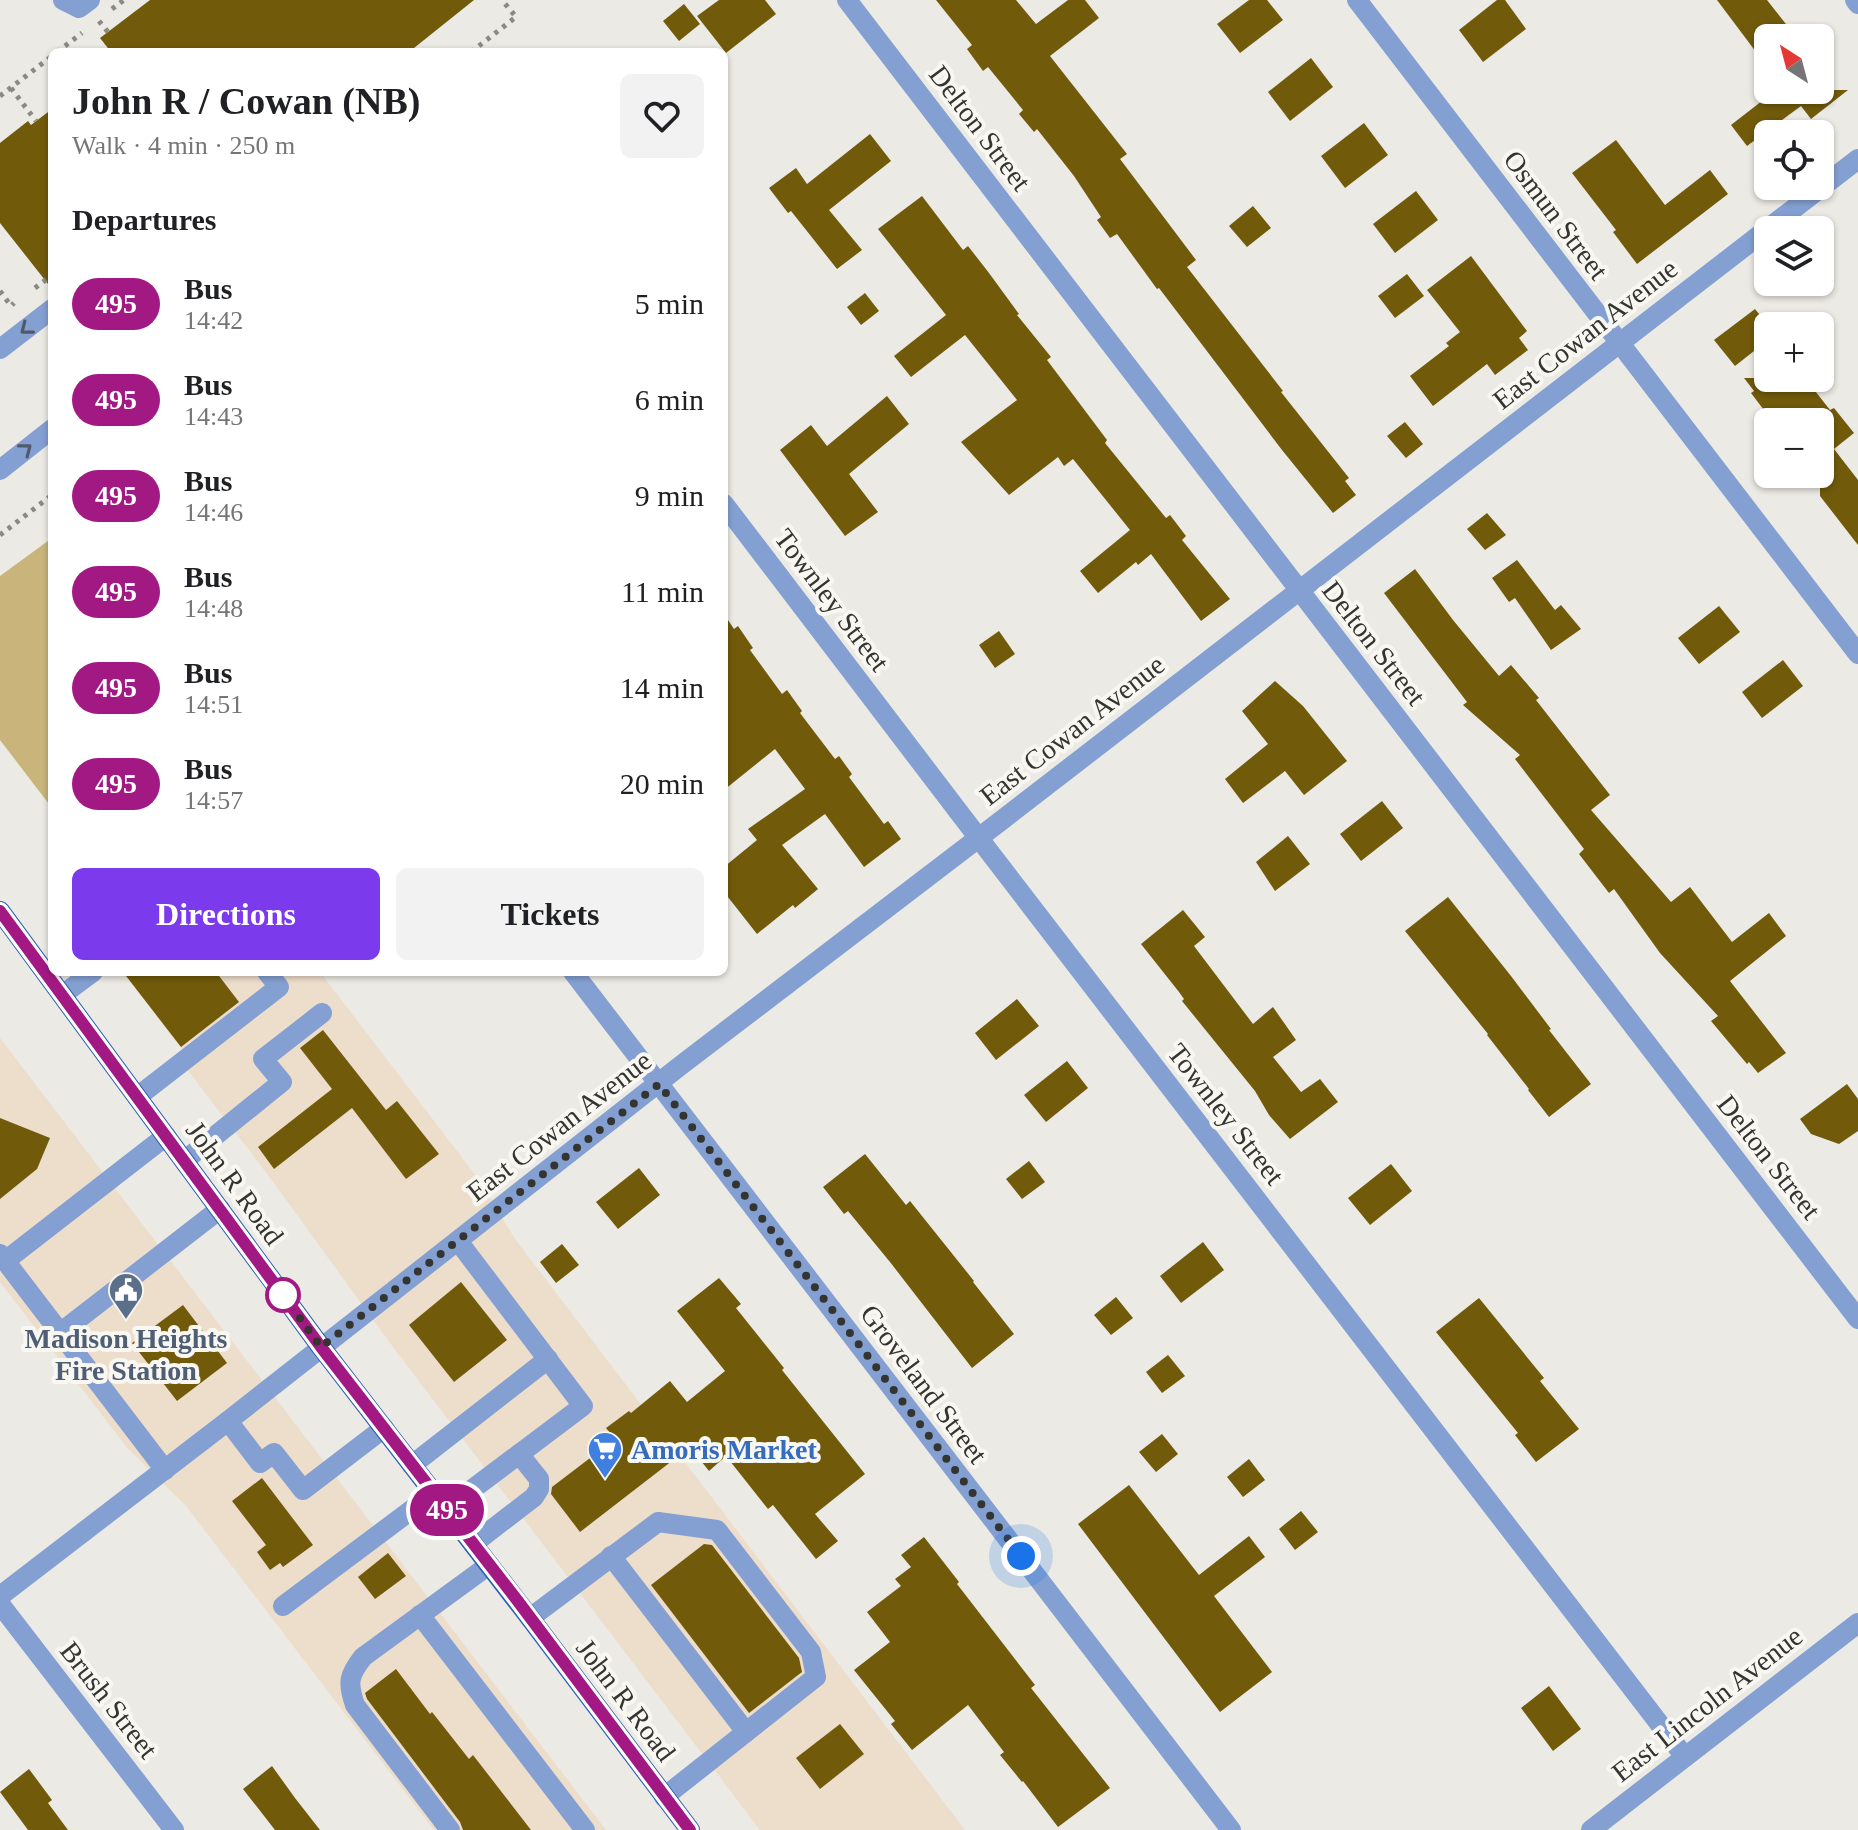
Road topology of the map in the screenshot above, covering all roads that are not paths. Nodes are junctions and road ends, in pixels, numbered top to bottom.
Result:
1 (63, 0) edge
2 (90, 0) edge
3 (847, 0) edge
4 (1357, 0) edge
5 (1858, 159) edge
6 (48, 312) edge
7 (1619, 343) junction
8 (0, 349) edge
9 (48, 432) edge
10 (0, 470) edge
11 (728, 509) edge
12 (1299, 591) junction
13 (1858, 654) edge
14 (978, 838) junction
15 (0, 911) edge
16 (88, 976) edge
17 (270, 976) edge
18 (576, 976) edge
19 (62, 995) junction
20 (322, 1013) dead end
21 (659, 1084) junction
22 (137, 1097) junction
23 (166, 1136) junction
24 (184, 1161) junction
25 (220, 1209) junction
26 (458, 1241) junction
27 (3, 1258) edge
28 (1858, 1319) edge
29 (60, 1333) junction
30 (321, 1347) junction
31 (548, 1359) junction
32 (228, 1421) junction
33 (384, 1428) junction
34 (519, 1454) junction
35 (412, 1465) junction
36 (165, 1470) junction
37 (440, 1501) junction
38 (473, 1544) junction
39 (611, 1556) junction
40 (489, 1565) junction
41 (0, 1596) edge
42 (0, 1604) edge
43 (283, 1606) dead end
44 (420, 1615) junction
45 (530, 1618) junction
46 (1858, 1623) edge
47 (746, 1732) junction
48 (1685, 1757) junction
49 (664, 1797) junction
50 (174, 1830) edge
51 (450, 1830) edge
52 (585, 1830) edge
53 (690, 1830) edge
54 (1231, 1830) edge
55 (1591, 1830) edge

1 - 2 street
3 - 12 street, Delton Street
4 - 7 street, Osmun Street
5 - 7 street, East Cowan Avenue
6 -> 8 street
7 - 12 street, East Cowan Avenue
7 - 13 street, Osmun Street
10 -> 9 street
11 - 14 street, Townley Street
12 - 14 street, East Cowan Avenue
12 - 28 street, Delton Street
14 - 21 street, East Cowan Avenue
14 - 48 street, Townley Street
15 - 19 main road, John R Road
16 - 19 street
17 - 22 street
18 - 21 street, Groveland Street
19 - 22 main road, John R Road
20 - 24 street
21 - 26 street, East Cowan Avenue
21 - 54 street, Groveland Street
22 - 23 main road, John R Road
23 - 24 main road, John R Road
23 - 27 street
24 - 25 main road, John R Road
25 - 29 street
25 - 30 main road, John R Road
26 - 30 street, East Cowan Avenue
26 - 31 street
27 - 29 street
29 - 36 street
30 - 32 street, East Cowan Avenue
30 - 33 main road, John R Road
31 - 34 street
31 - 35 street
32 - 33 street
32 - 36 street, East Cowan Avenue
33 - 35 main road, John R Road
34 - 37 street
34 - 38 street
35 - 37 main road, John R Road
36 - 41 street, East Cowan Avenue
37 - 38 main road, John R Road
37 - 43 street
38 - 40 main road, John R Road
39 - 45 street
39 - 47 street
39 - 47 street
40 - 44 street
40 - 45 main road, John R Road
42 - 50 street, Brush Street
44 - 51 street
44 - 52 street
45 - 49 main road, John R Road
46 - 48 street, East Lincoln Avenue
47 - 49 street
48 - 55 street, East Lincoln Avenue
49 - 53 main road, John R Road

